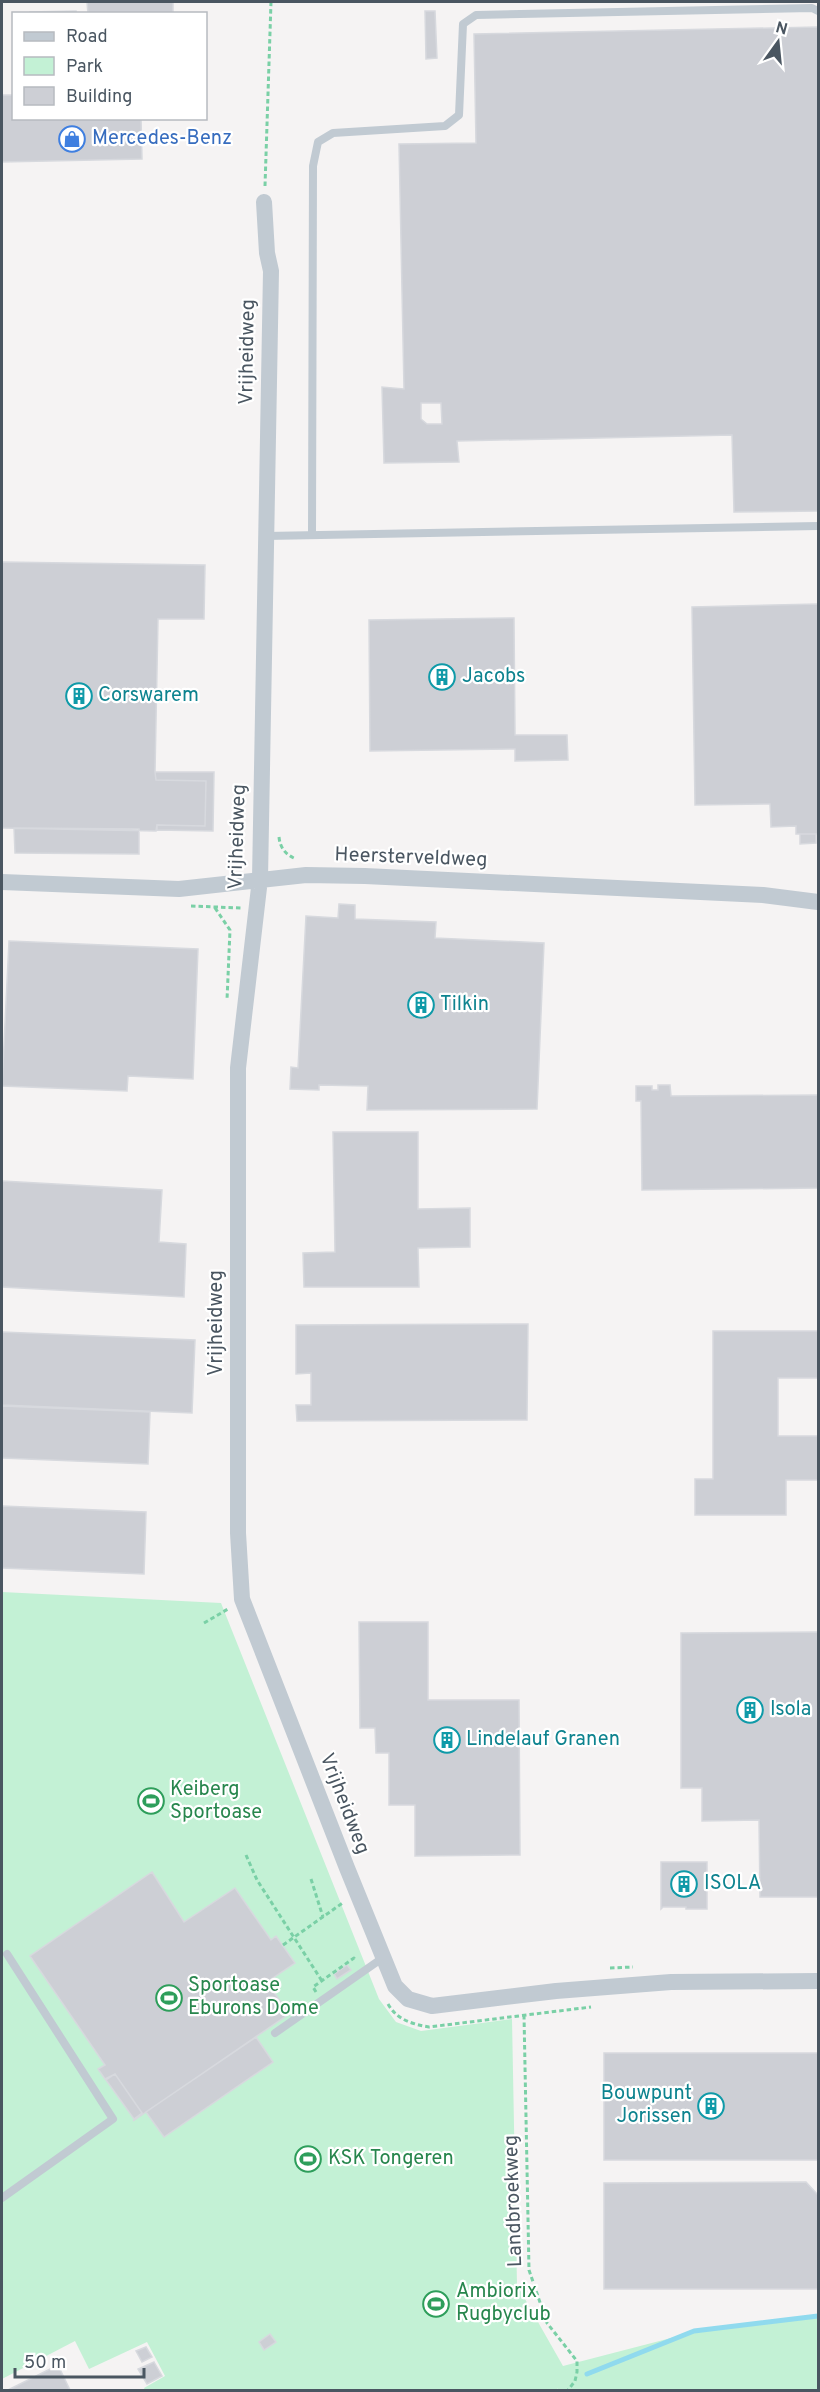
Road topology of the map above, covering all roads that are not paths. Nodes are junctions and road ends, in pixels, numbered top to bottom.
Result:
1 (819, 12) edge
2 (264, 202) road end
3 (819, 526) edge
4 (312, 535) junction
5 (266, 536) junction
6 (260, 879) junction
7 (2, 882) edge
8 (819, 902) edge
9 (7, 1954) dead end
10 (384, 1957) junction
11 (819, 1982) edge
12 (275, 2032) dead end
13 (2, 2198) edge

1 - 4 lane
2 - 5 street, Vrijheidweg
3 - 4 lane
4 - 5 lane
5 - 6 street, Vrijheidweg
6 - 7 street, Heersterveldweg
6 - 8 street, Heersterveldweg
6 - 10 street, Vrijheidweg
9 - 13 lane
10 - 11 street, Vrijheidweg
10 - 12 lane

